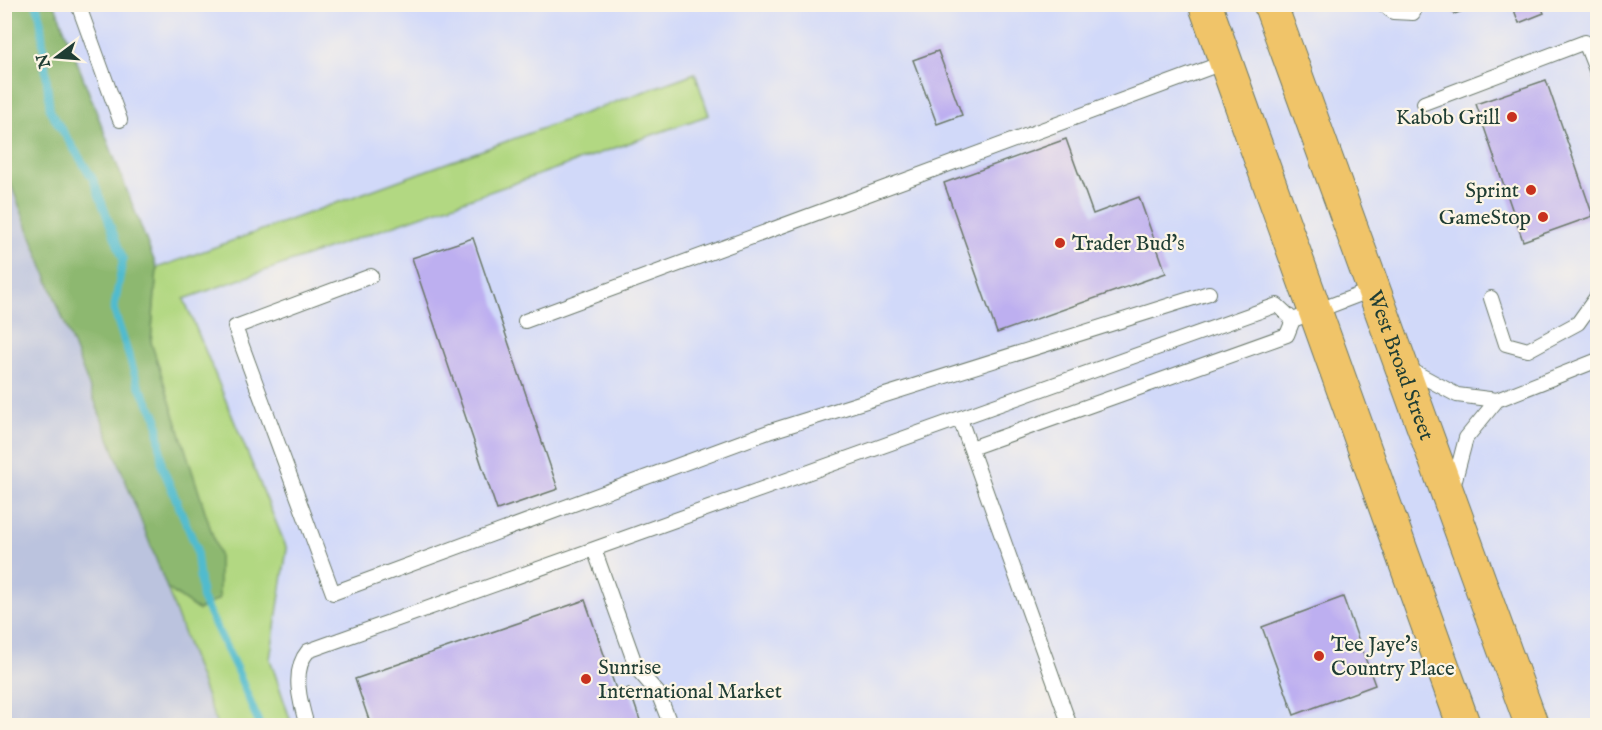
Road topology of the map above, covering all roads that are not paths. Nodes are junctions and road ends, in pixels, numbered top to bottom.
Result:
1 (78, 4) edge
2 (1204, 4) edge
3 (1270, 4) edge
4 (1383, 4) edge
5 (1417, 4) edge
6 (1225, 62) junction
7 (1598, 75) edge
8 (1424, 103) dead end
9 (120, 120) dead end
10 (371, 276) dead end
11 (1376, 289) junction
12 (1209, 293) dead end
13 (1598, 295) edge
14 (1491, 298) dead end
15 (1304, 316) junction
16 (525, 321) dead end
17 (1598, 360) edge
18 (1403, 366) junction
19 (1497, 400) junction
20 (960, 419) junction
21 (970, 448) junction
22 (1450, 497) junction
23 (594, 549) junction
24 (307, 726) edge
25 (671, 726) edge
26 (1070, 726) edge
27 (1464, 726) edge
28 (1532, 726) edge

1 - 9 lane
2 - 6 main road
3 - 11 main road, West Broad Street
4 - 5 lane
6 - 15 main road
6 - 16 lane
7 - 8 lane
10 - 12 lane
11 - 15 lane
11 - 18 main road, West Broad Street
13 - 14 lane
15 - 20 lane
15 - 21 lane
15 - 27 main road
17 - 19 lane
18 - 19 lane
18 - 22 main road, West Broad Street
19 - 22 lane
20 - 21 lane
20 - 23 lane
21 - 26 lane
22 - 28 main road, West Broad Street
23 - 24 lane
23 - 25 lane

